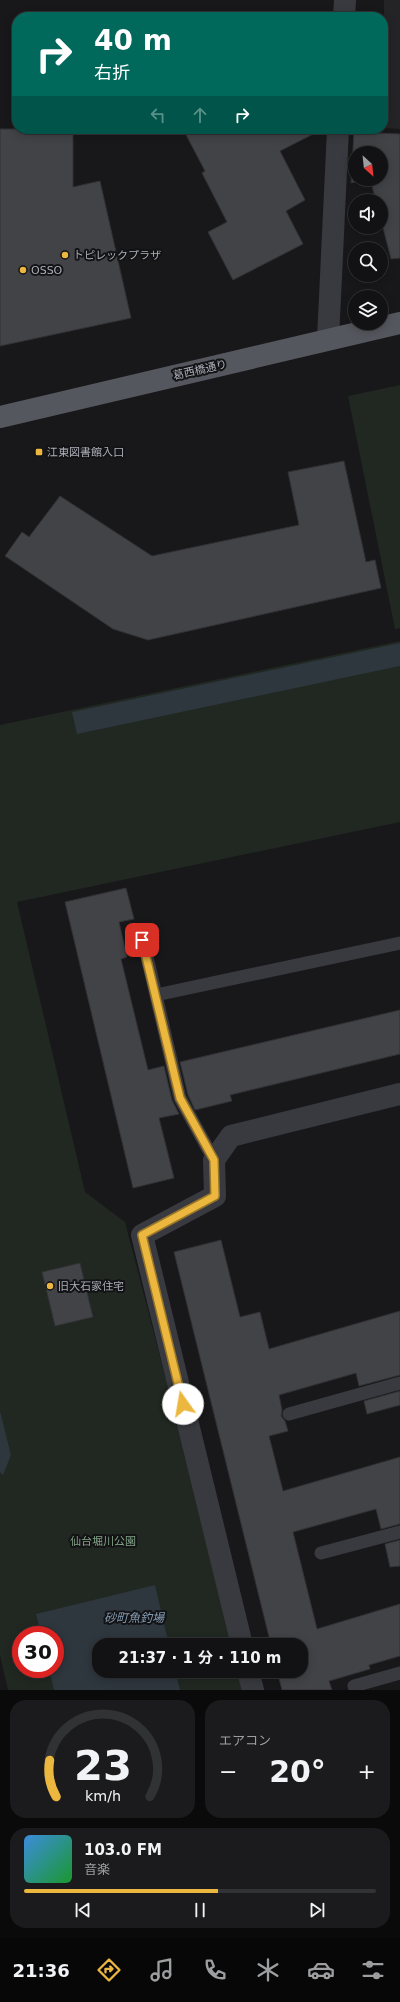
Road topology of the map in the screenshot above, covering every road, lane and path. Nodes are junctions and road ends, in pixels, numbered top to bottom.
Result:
1 (345, 0) edge
2 (344, 12) edge
3 (338, 134) edge
4 (400, 324) edge
5 (328, 340) junction
6 (0, 417) edge
7 (142, 940) dead end
8 (400, 943) edge
9 (156, 994) junction
10 (400, 1094) edge
11 (214, 1160) junction
12 (400, 1384) edge
13 (289, 1414) dead end
14 (400, 1532) edge
15 (321, 1553) dead end
16 (240, 1638) edge
17 (400, 1673) edge
18 (250, 1678) edge
19 (354, 1686) dead end
20 (253, 1690) edge

1 - 2 street
3 - 5 street
4 - 5 main road, 葛西橋通り
5 - 6 main road, 葛西橋通り
7 - 9 lane
8 - 9 lane
9 - 11 lane
10 - 11 street
11 - 16 street
12 - 13 lane
14 - 15 lane
17 - 19 lane
18 - 20 street

